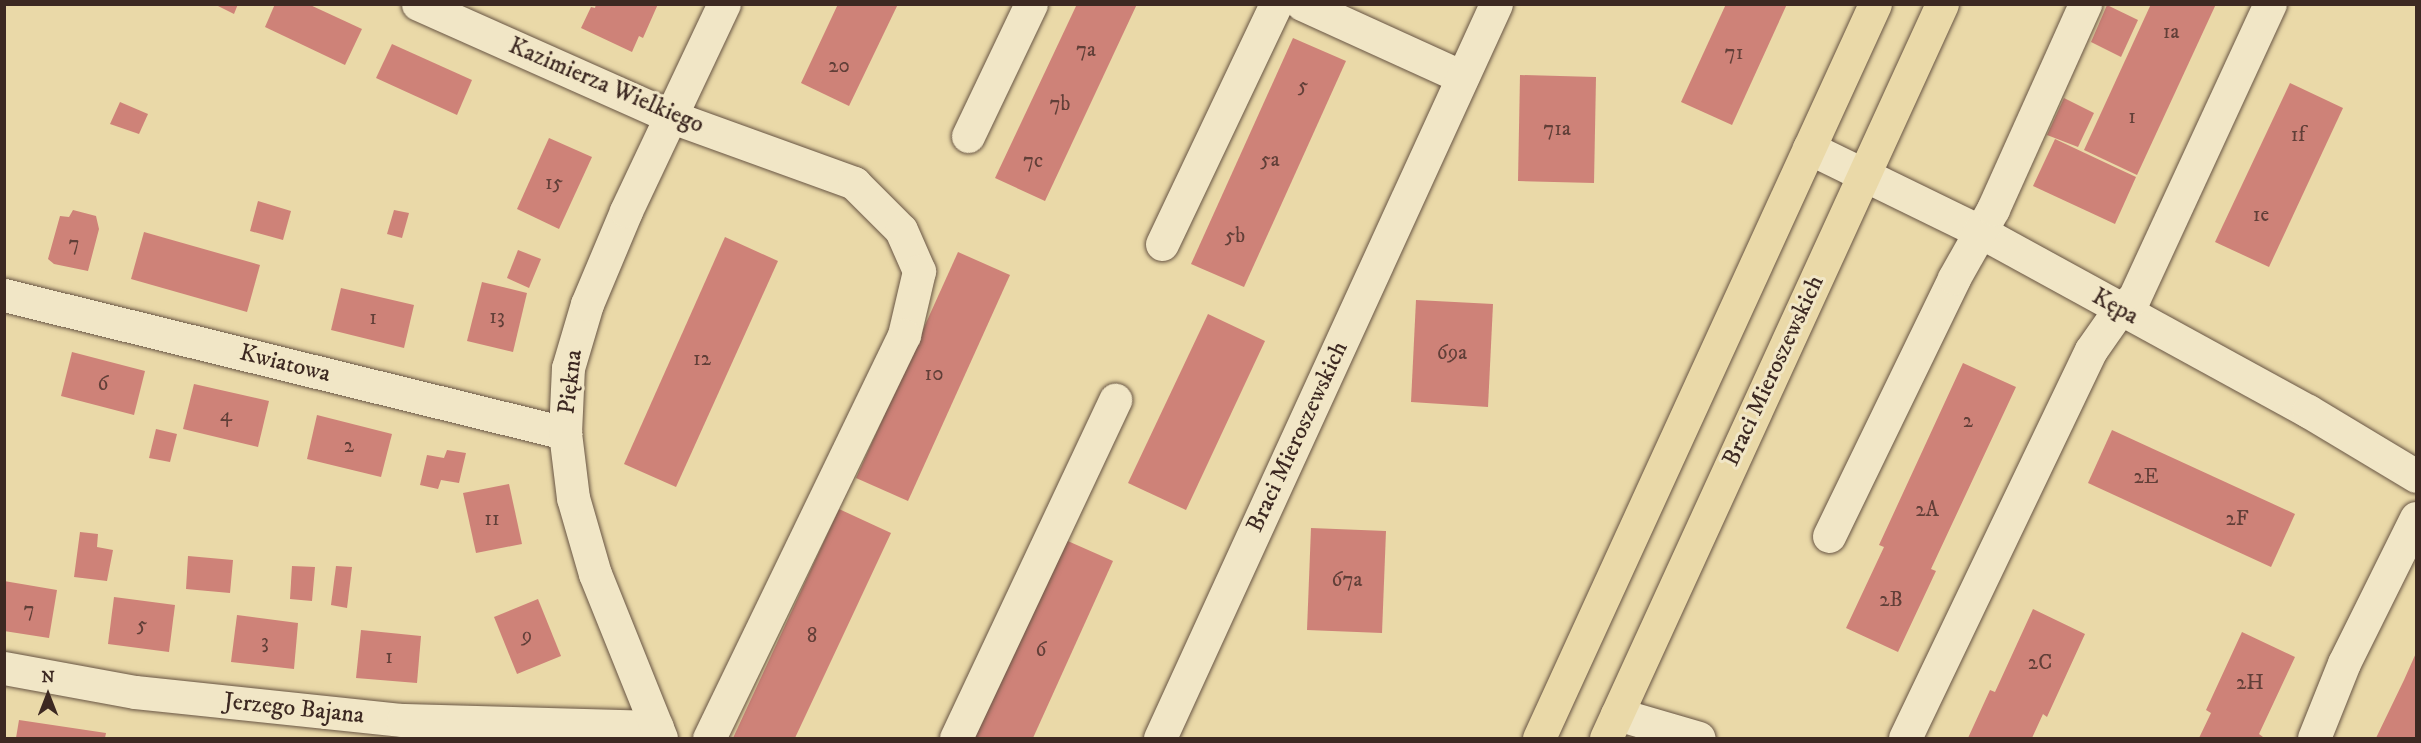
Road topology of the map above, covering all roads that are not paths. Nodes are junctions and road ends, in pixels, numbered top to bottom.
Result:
1 (418, 4) edge
2 (724, 4) edge
3 (1031, 4) edge
4 (1276, 4) edge
5 (1302, 4) edge
6 (1496, 4) edge
7 (1875, 4) edge
8 (1942, 4) edge
9 (2085, 4) edge
10 (2270, 4) edge
11 (1462, 77) junction
12 (672, 117) junction
13 (968, 136) dead end
14 (1809, 148) junction
15 (1864, 174) junction
16 (1978, 231) junction
17 (1162, 244) dead end
18 (4, 295) edge
19 (2119, 310) junction
20 (1115, 400) dead end
21 (565, 433) junction
22 (2416, 476) edge
23 (2416, 518) edge
24 (1829, 536) dead end
25 (4, 668) edge
26 (1612, 726) edge
27 (659, 733) edge
28 (709, 738) edge
29 (956, 738) edge
30 (1160, 738) edge
31 (1539, 738) edge
32 (1699, 738) edge
33 (1905, 738) edge
34 (2314, 738) edge

1 - 12 street, Kazimierza Wielkiego
2 - 12 street, Piękna
3 - 13 street
4 - 17 street
5 - 11 street
6 - 11 street, Braci Mieroszewskich
7 - 14 main road
8 - 15 main road, Braci Mieroszewskich
9 - 16 street
10 - 19 street
11 - 30 street, Braci Mieroszewskich
12 - 21 street, Piękna
12 - 28 street, Kazimierza Wielkiego
14 - 15 street, Kępa
14 - 31 main road
15 - 16 street, Kępa
15 - 26 main road, Braci Mieroszewskich
16 - 19 street, Kępa
16 - 24 street
18 - 21 street, Kwiatowa
19 - 22 street, Kępa
19 - 33 street
20 - 29 street
21 - 27 street, Piękna
23 - 34 street
25 - 27 street, Jerzego Bajana
26 - 32 street

